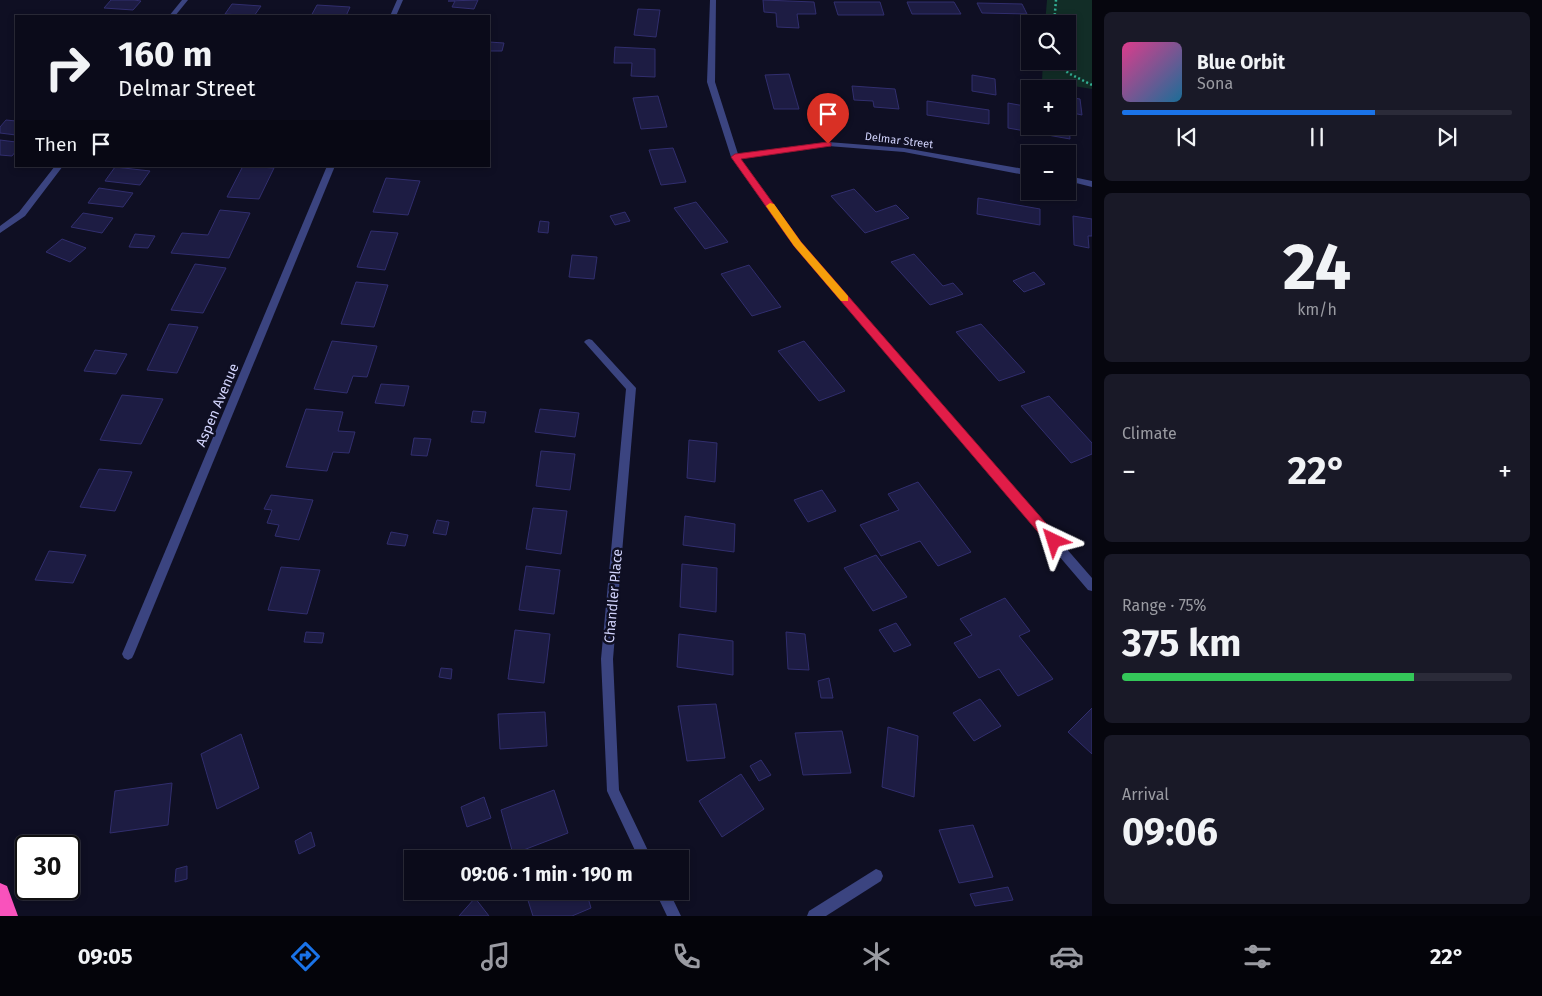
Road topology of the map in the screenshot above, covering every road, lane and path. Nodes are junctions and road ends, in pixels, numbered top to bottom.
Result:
1 (185, 0) edge
2 (400, 0) edge
3 (713, 0) edge
4 (1056, 0) edge
5 (173, 15) edge
6 (394, 15) edge
7 (1055, 15) edge
8 (1064, 70) edge
9 (1092, 84) edge
10 (735, 157) junction
11 (57, 167) edge
12 (331, 167) edge
13 (1021, 171) edge
14 (1076, 181) edge
15 (1092, 184) edge
16 (0, 230) edge
17 (589, 342) dead end
18 (1092, 586) edge
19 (128, 654) dead end
20 (642, 850) edge
21 (876, 876) dead end
22 (0, 893) edge
23 (666, 900) edge
24 (8, 916) edge
25 (674, 916) edge
26 (814, 916) edge

1 - 5 street
2 - 6 street
3 - 10 street
4 - 7 path
8 - 9 path
10 - 13 street, Delmar Street
10 - 18 street
11 - 16 street
12 - 19 street, Aspen Avenue
14 - 15 street
17 - 20 street, Chandler Place
21 - 26 street
22 - 24 highway
23 - 25 street

